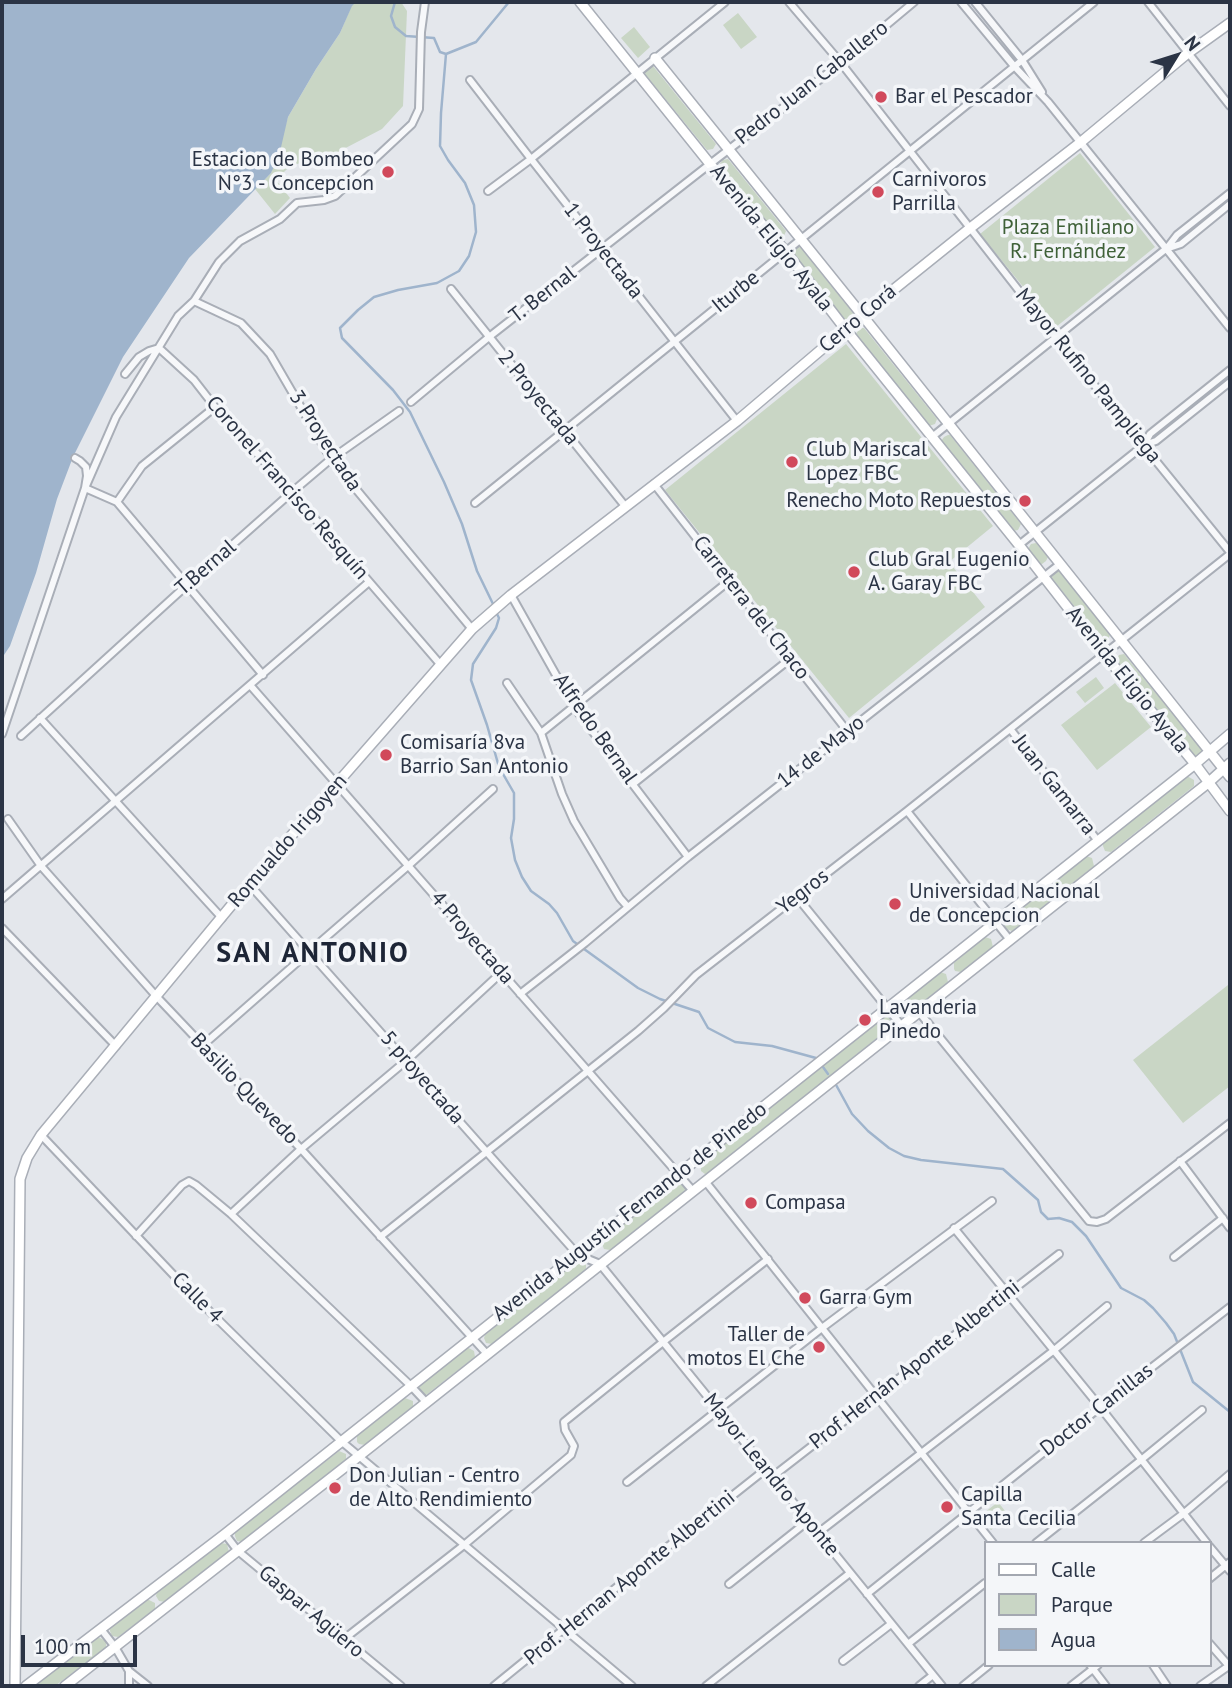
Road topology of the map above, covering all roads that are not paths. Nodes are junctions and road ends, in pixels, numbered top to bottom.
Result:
1 (580, 2) edge
2 (726, 2) edge
3 (789, 2) edge
4 (914, 2) edge
5 (961, 2) edge
6 (975, 2) edge
7 (1094, 2) edge
8 (1148, 2) edge
9 (426, 3) edge
10 (1230, 23) edge
11 (1188, 53) junction
12 (655, 58) junction
13 (1022, 60) junction
14 (841, 64) junction
15 (1014, 66) junction
16 (637, 72) junction
17 (470, 79) dead end
18 (1048, 102) junction
19 (1230, 106) edge
20 (1081, 142) junction
21 (728, 150) junction
22 (909, 151) junction
23 (531, 159) junction
24 (710, 164) junction
25 (488, 191) dead end
26 (1230, 193) edge
27 (1230, 204) edge
28 (969, 229) junction
29 (800, 239) junction
30 (1167, 248) junction
31 (601, 249) junction
32 (786, 252) junction
33 (452, 289) dead end
34 (194, 301) junction
35 (862, 315) junction
36 (1230, 328) edge
37 (846, 330) junction
38 (489, 337) junction
39 (1056, 338) junction
40 (674, 342) junction
41 (159, 348) junction
42 (1230, 370) edge
43 (125, 374) dead end
44 (1230, 382) edge
45 (411, 402) dead end
46 (215, 407) junction
47 (399, 411) dead end
48 (737, 421) junction
49 (948, 424) junction
50 (564, 430) junction
51 (932, 437) junction
52 (1144, 445) junction
53 (75, 458) dead end
54 (331, 459) junction
55 (654, 484) junction
56 (85, 488) junction
57 (292, 492) junction
58 (117, 502) junction
59 (474, 503) dead end
60 (625, 506) junction
61 (1034, 532) junction
62 (1019, 544) junction
63 (1230, 553) edge
64 (1060, 564) junction
65 (1043, 576) junction
66 (729, 581) junction
67 (369, 582) junction
68 (187, 585) junction
69 (511, 595) junction
70 (487, 616) joint
71 (472, 629) junction
72 (1122, 641) junction
73 (1104, 654) junction
74 (790, 659) junction
75 (440, 664) junction
76 (263, 675) junction
77 (507, 683) dead end
78 (250, 685) junction
79 (575, 707) junction
80 (40, 718) junction
81 (1011, 730) junction
82 (848, 732) junction
83 (541, 733) junction
84 (2, 734) edge
85 (1230, 734) edge
86 (20, 736) dead end
87 (1209, 751) junction
88 (1195, 764) junction
89 (1228, 770) edge
90 (1208, 783) junction
91 (633, 784) junction
92 (337, 785) junction
93 (494, 789) dead end
94 (116, 802) junction
95 (907, 811) junction
96 (1230, 811) edge
97 (8, 819) dead end
98 (1098, 841) junction
99 (688, 857) junction
100 (41, 866) junction
101 (408, 866) junction
102 (249, 884) junction
103 (797, 897) junction
104 (2, 899) edge
105 (627, 906) junction
106 (222, 918) junction
107 (996, 922) junction
108 (2, 928) edge
109 (1010, 940) junction
110 (310, 951) junction
111 (502, 972) junction
112 (520, 994) junction
113 (157, 997) junction
114 (888, 1008) junction
115 (919, 1012) junction
116 (901, 1025) junction
117 (116, 1046) junction
118 (202, 1046) junction
119 (407, 1060) junction
120 (589, 1072) junction
121 (1230, 1123) edge
122 (41, 1135) junction
123 (302, 1149) junction
124 (487, 1152) junction
125 (1180, 1161) junction
126 (678, 1175) junction
127 (705, 1181) junction
128 (693, 1191) junction
129 (992, 1200) dead end
130 (231, 1214) junction
131 (1223, 1219) junction
132 (1230, 1227) edge
133 (954, 1228) junction
134 (136, 1236) junction
135 (380, 1237) junction
136 (1059, 1254) dead end
137 (578, 1255) junction
138 (1174, 1257) dead end
139 (768, 1259) junction
140 (600, 1264) junction
141 (1008, 1293) junction
142 (1107, 1306) dead end
143 (1230, 1307) edge
144 (822, 1328) junction
145 (472, 1337) junction
146 (663, 1342) junction
147 (1053, 1351) junction
148 (487, 1354) junction
149 (411, 1386) junction
150 (876, 1395) junction
151 (426, 1402) junction
152 (1100, 1407) junction
153 (718, 1409) junction
154 (1202, 1410) dead end
155 (341, 1441) junction
156 (922, 1453) junction
157 (359, 1456) junction
158 (1142, 1460) junction
159 (766, 1469) junction
160 (1230, 1474) edge
161 (772, 1477) junction
162 (627, 1482) dead end
163 (969, 1512) junction
164 (1183, 1514) junction
165 (808, 1521) junction
166 (818, 1533) junction
167 (225, 1534) junction
168 (991, 1541) edge
169 (1039, 1541) edge
170 (1147, 1541) edge
171 (1206, 1541) edge
172 (464, 1545) junction
173 (1211, 1547) edge
174 (238, 1551) junction
175 (1229, 1566) edge
176 (850, 1573) junction
177 (1211, 1578) edge
178 (729, 1584) dead end
179 (984, 1584) edge
180 (867, 1594) junction
181 (891, 1624) junction
182 (101, 1629) junction
183 (564, 1629) junction
184 (344, 1639) junction
185 (908, 1644) junction
186 (1211, 1645) edge
187 (115, 1647) junction
188 (843, 1661) dead end
189 (1230, 1665) edge
190 (987, 1667) edge
191 (1093, 1667) edge
192 (1095, 1667) edge
193 (1154, 1667) edge
194 (129, 1671) junction
195 (933, 1675) junction
196 (15, 1686) edge
197 (26, 1686) edge
198 (65, 1686) edge
199 (129, 1686) edge
200 (148, 1686) edge
201 (401, 1686) edge
202 (494, 1686) edge
203 (632, 1686) edge
204 (706, 1686) edge
205 (919, 1686) edge
206 (942, 1686) edge
207 (963, 1686) edge
208 (1071, 1686) edge
209 (1106, 1686) edge
210 (1167, 1686) edge
211 (1200, 1686) edge

1 - 16 street, Avenida Eligio Ayala
2 - 12 street
3 - 14 street, Mayor Rufino Pampliega
4 - 14 street, Pedro Juan Caballero
5 - 15 street
6 - 13 street
7 - 13 street, Iturbe
8 - 11 street
9 - 34 street
10 - 11 street, Cerro Corá
11 - 19 street
11 - 20 street, Cerro Corá
12 - 16 street
12 - 21 street, Avenida Eligio Ayala
13 - 15 street, Iturbe
13 - 18 street
14 - 21 street, Pedro Juan Caballero
14 - 22 street, Mayor Rufino Pampliega
15 - 18 street
15 - 22 street, Iturbe
16 - 23 street
16 - 24 street, Avenida Eligio Ayala
17 - 23 street, 1 Proyectada
18 - 20 street
20 - 28 street, Cerro Corá
20 - 30 street
21 - 24 street, Pedro Juan Caballero
21 - 29 street, Avenida Eligio Ayala
22 - 28 street, Mayor Rufino Pampliega
22 - 29 street, Iturbe
23 - 25 street
23 - 31 street, 1 Proyectada
24 - 31 street, T. Bernal
24 - 32 street, Avenida Eligio Ayala
26 - 30 street
27 - 30 street
28 - 35 street, Cerro Corá
28 - 39 street, Mayor Rufino Pampliega
29 - 32 street, Iturbe
29 - 35 street, Avenida Eligio Ayala
30 - 36 street
30 - 39 street
31 - 38 street, T. Bernal
31 - 40 street, 1 Proyectada
32 - 37 street, Avenida Eligio Ayala
32 - 40 street, Iturbe
33 - 38 street, 2 Proyectada
34 - 41 street
34 - 54 street, 3 Proyectada
35 - 37 street, Cerro Corá
35 - 49 street, Avenida Eligio Ayala
37 - 48 street, Cerro Corá
37 - 51 street, Avenida Eligio Ayala
38 - 45 street, T. Bernal
38 - 50 street, 2 Proyectada
39 - 49 street
39 - 52 street, Mayor Rufino Pampliega
40 - 48 street, 1 Proyectada
40 - 50 street, Iturbe
41 - 43 street
41 - 46 street, Coronel Francisco Resquín
41 - 56 street
42 - 52 street
44 - 52 street
46 - 57 street, Coronel Francisco Resquín
46 - 58 street
47 - 54 street, T.Bernal
48 - 55 street, Cerro Corá
49 - 51 street
49 - 61 street, Avenida Eligio Ayala
50 - 59 street, Iturbe
50 - 60 street, 2 Proyectada
51 - 62 street, Avenida Eligio Ayala
52 - 61 street
52 - 63 street, Mayor Rufino Pampliega
53 - 56 street
54 - 57 street, T.Bernal
54 - 71 street, 3 Proyectada
55 - 60 street, Cerro Corá
55 - 66 street, Carretera del Chaco
56 - 58 street
56 - 84 street
57 - 67 street, Coronel Francisco Resquín
57 - 68 street, T.Bernal
58 - 68 street
60 - 69 street, Cerro Corá
61 - 62 street
61 - 64 street, Avenida Eligio Ayala
62 - 65 street, Avenida Eligio Ayala
63 - 72 street, Yegros
64 - 65 street, 14 de Mayo
64 - 72 street, Avenida Eligio Ayala
65 - 73 street, Avenida Eligio Ayala
65 - 82 street, 14 de Mayo
66 - 74 street, Carretera del Chaco
66 - 79 street
67 - 75 street, Coronel Francisco Resquín
67 - 76 street
68 - 76 street
68 - 80 street, T.Bernal
69 - 70 street, Cerro Corá
69 - 79 street, Alfredo Bernal
70 - 71 street, Romualdo Irigoyen
71 - 75 street, Romualdo Irigoyen
72 - 73 street, Yegros
72 - 87 street, Avenida Eligio Ayala
73 - 81 street, Yegros
73 - 88 street, Avenida Eligio Ayala
74 - 82 street, Carretera del Chaco
74 - 91 street
75 - 92 street, Romualdo Irigoyen
76 - 78 street
77 - 83 street
78 - 92 street, 4 Proyectada
78 - 94 street
79 - 83 street
79 - 91 street, Alfredo Bernal
80 - 86 street, T.Bernal
80 - 94 street
81 - 95 street, Yegros
81 - 98 street, Juan Gamarra
82 - 99 street, 14 de Mayo
83 - 105 street
85 - 87 street, Avenida Augustín Fernando de Pinedo
87 - 88 street, Avenida Augustín Fernando de Pinedo
87 - 89 street, Avenida Eligio Ayala
88 - 90 street, Avenida Eligio Ayala
88 - 98 street, Avenida Augustín Fernando de Pinedo
89 - 90 street, Avenida Augustín Fernando de Pinedo
90 - 96 street, Avenida Eligio Ayala
90 - 109 street, Avenida Augustín Fernando de Pinedo
91 - 99 street, Alfredo Bernal
92 - 101 street, 4 Proyectada
92 - 102 street, Romualdo Irigoyen
93 - 101 street
94 - 100 street
94 - 106 street
95 - 103 street, Yegros
95 - 107 street
97 - 100 street, Basilio Quevedo
98 - 107 street, Avenida Augustín Fernando de Pinedo
99 - 105 street, 14 de Mayo
100 - 104 street
100 - 113 street, Basilio Quevedo
101 - 110 street
101 - 111 street, 4 Proyectada
102 - 106 street, Romualdo Irigoyen
102 - 110 street, 5 proyectada
103 - 114 street
103 - 120 street, Yegros
105 - 112 street, 14 de Mayo
106 - 113 street, Romualdo Irigoyen
107 - 109 street
107 - 114 street, Avenida Augustín Fernando de Pinedo
108 - 117 street
109 - 115 street, Avenida Augustín Fernando de Pinedo
110 - 118 street
110 - 119 street, 5 proyectada
111 - 112 street, 4 Proyectada
111 - 119 street
112 - 120 street, 4 Proyectada
113 - 117 street, Romualdo Irigoyen
113 - 118 street, Basilio Quevedo
114 - 116 street
114 - 126 street, Avenida Augustín Fernando de Pinedo
115 - 116 street, Avenida Augustín Fernando de Pinedo
115 - 125 street
116 - 127 street, Avenida Augustín Fernando de Pinedo
117 - 122 street, Romualdo Irigoyen
118 - 123 street, Basilio Quevedo
119 - 123 street
119 - 124 street, 5 proyectada
120 - 124 street, Yegros
120 - 126 street, 4 Proyectada
121 - 125 street
122 - 134 street, Calle 4
122 - 196 street, Romualdo Irigoyen
123 - 130 street
123 - 135 street, Basilio Quevedo
124 - 135 street, Yegros
124 - 137 street, 5 proyectada
125 - 131 street
126 - 128 street, 4 Proyectada
126 - 137 street, Avenida Augustín Fernando de Pinedo
127 - 128 street, Avenida Augustín Fernando de Pinedo
127 - 139 street
128 - 140 street, Avenida Augustín Fernando de Pinedo
129 - 133 street
130 - 134 street
130 - 149 street
131 - 132 street
131 - 138 street
133 - 141 street
133 - 144 street
134 - 155 street, Calle 4
135 - 145 street, Basilio Quevedo
136 - 141 street, Prof Hernán Aponte Albertini
137 - 140 street, 5 proyectada
137 - 145 street, Avenida Augustín Fernando de Pinedo
139 - 144 street
139 - 146 street
140 - 146 street, Mayor Leandro Aponte
140 - 148 street, Avenida Augustín Fernando de Pinedo
141 - 147 street
141 - 150 street, Prof Hernán Aponte Albertini
142 - 147 street
143 - 152 street, Doctor Canillas
144 - 150 street
144 - 153 street
145 - 148 street, Basilio Quevedo
145 - 149 street, Avenida Augustín Fernando de Pinedo
146 - 153 street, Mayor Leandro Aponte
146 - 172 street
147 - 152 street
147 - 156 street
148 - 151 street, Avenida Augustín Fernando de Pinedo
149 - 151 street
149 - 155 street, Avenida Augustín Fernando de Pinedo
150 - 156 street
150 - 161 street, Prof Hernán Aponte Albertini
151 - 157 street, Avenida Augustín Fernando de Pinedo
152 - 158 street
152 - 163 street, Doctor Canillas
153 - 159 street, Mayor Leandro Aponte
153 - 162 street
154 - 158 street
155 - 157 street, Calle 4
155 - 167 street, Avenida Augustín Fernando de Pinedo
156 - 163 street
156 - 166 street
157 - 172 street, Calle 4
157 - 174 street, Avenida Augustín Fernando de Pinedo
158 - 164 street
158 - 169 street
159 - 161 street, Mayor Leandro Aponte
159 - 183 street, Prof. Hernan Aponte Albertini
160 - 164 street
161 - 165 street, Mayor Leandro Aponte
163 - 168 street
163 - 180 street, Doctor Canillas
164 - 170 street
164 - 171 street
165 - 166 street, Mayor Leandro Aponte
165 - 178 street
166 - 176 street, Mayor Leandro Aponte
167 - 174 street, Gaspar Agüero
167 - 182 street, Avenida Augustín Fernando de Pinedo
172 - 183 street, Calle 4
172 - 184 street
173 - 175 street
174 - 184 street, Gaspar Agüero
174 - 187 street, Avenida Augustín Fernando de Pinedo
175 - 177 street
176 - 180 street, Mayor Leandro Aponte
176 - 204 street
179 - 185 street
180 - 181 street, Mayor Leandro Aponte
181 - 185 street, Mayor Leandro Aponte
181 - 188 street
182 - 187 street
182 - 197 street, Avenida Augustín Fernando de Pinedo
183 - 202 street, Prof. Hernan Aponte Albertini
183 - 203 street, Calle 4
184 - 201 street, Gaspar Agüero
185 - 195 street, Mayor Leandro Aponte
186 - 189 street
187 - 194 street
187 - 198 street, Avenida Augustín Fernando de Pinedo
189 - 211 street
190 - 207 street
191 - 208 street
192 - 209 street
193 - 210 street
194 - 199 street
194 - 200 street
195 - 205 street
195 - 206 street, Mayor Leandro Aponte

